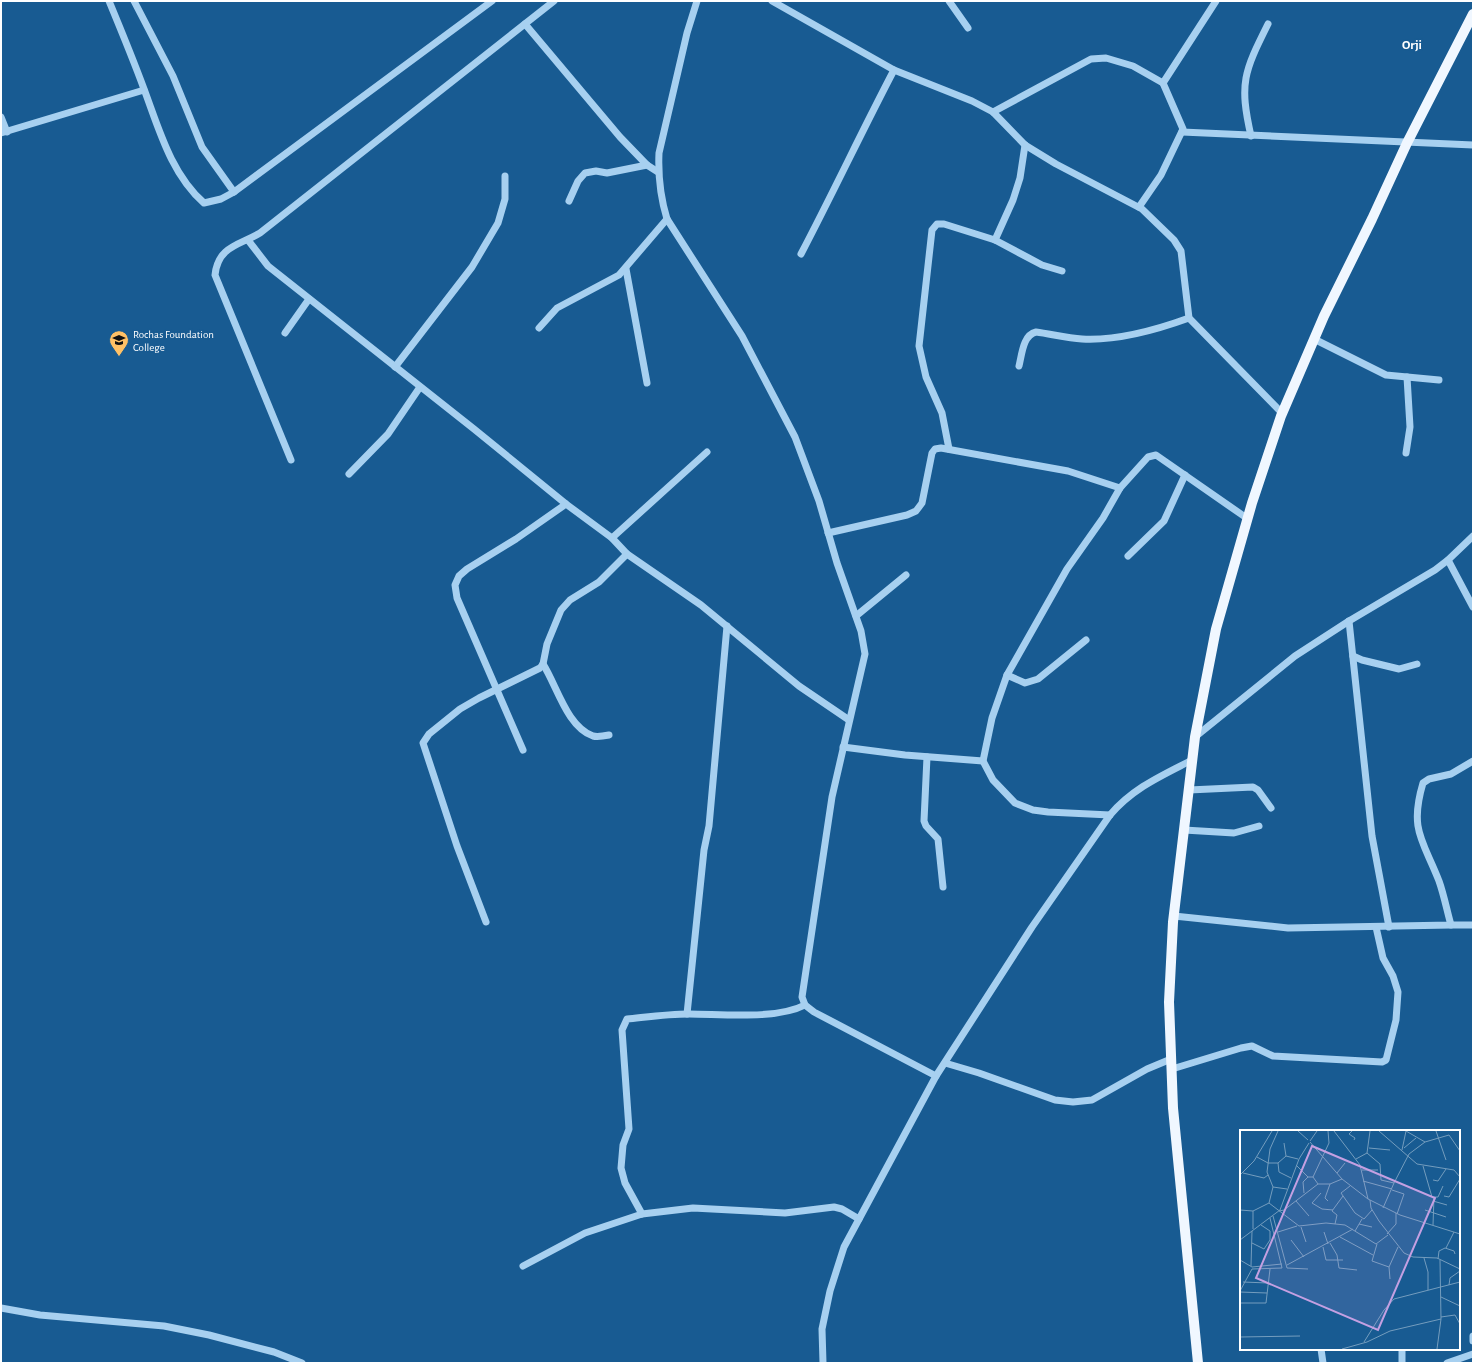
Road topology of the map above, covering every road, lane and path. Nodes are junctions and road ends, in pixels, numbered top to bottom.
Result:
1 (109, 1) edge
2 (134, 1) edge
3 (492, 1) edge
4 (554, 1) edge
5 (697, 1) edge
6 (772, 1) edge
7 (949, 1) edge
8 (1216, 1) edge
9 (1473, 14) edge
10 (525, 24) junction
11 (1268, 24) dead end
12 (968, 28) dead end
13 (894, 70) junction
14 (1162, 82) junction
15 (144, 90) junction
16 (993, 112) junction
17 (1, 116) edge
18 (1182, 132) junction
19 (4, 133) edge
20 (1251, 136) junction
21 (1407, 143) junction
22 (1025, 145) junction
23 (1473, 145) edge
24 (647, 165) junction
25 (658, 172) junction
26 (505, 176) dead end
27 (234, 192) junction
28 (569, 201) dead end
29 (1139, 207) junction
30 (667, 219) junction
31 (248, 240) junction
32 (995, 240) junction
33 (801, 254) dead end
34 (626, 269) junction
35 (1062, 271) dead end
36 (309, 299) junction
37 (1189, 318) junction
38 (539, 328) dead end
39 (285, 333) dead end
40 (1314, 339) junction
41 (1019, 366) dead end
42 (394, 367) junction
43 (1407, 377) junction
44 (1439, 380) dead end
45 (647, 383) dead end
46 (420, 387) junction
47 (1282, 413) junction
48 (949, 449) junction
49 (707, 452) dead end
50 (1406, 453) dead end
51 (291, 460) dead end
52 (350, 474) dead end
53 (1185, 475) junction
54 (1120, 488) junction
55 (566, 504) junction
56 (1248, 519) junction
57 (828, 532) junction
58 (1473, 536) edge
59 (612, 538) junction
60 (627, 554) junction
61 (1128, 556) dead end
62 (1448, 560) junction
63 (906, 575) dead end
64 (1473, 607) edge
65 (856, 616) junction
66 (1349, 621) junction
67 (727, 626) junction
68 (1086, 640) dead end
69 (1353, 656) junction
70 (542, 664) junction
71 (1417, 664) dead end
72 (1007, 675) junction
73 (498, 690) junction
74 (849, 720) junction
75 (608, 735) dead end
76 (1195, 737) junction
77 (843, 747) junction
78 (523, 750) dead end
79 (927, 757) junction
80 (1192, 760) junction
81 (984, 761) junction
82 (1473, 761) edge
83 (1188, 790) junction
84 (1271, 808) dead end
85 (1110, 815) junction
86 (1259, 826) dead end
87 (1184, 830) junction
88 (943, 887) dead end
89 (1174, 916) junction
90 (486, 922) dead end
91 (1451, 925) junction
92 (1473, 925) edge
93 (1376, 927) junction
94 (1389, 927) junction
95 (805, 1005) junction
96 (687, 1014) junction
97 (945, 1063) junction
98 (1172, 1064) junction
99 (936, 1076) junction
100 (642, 1214) junction
101 (859, 1219) junction
102 (523, 1266) dead end
103 (1, 1308) edge
104 (1473, 1336) edge
105 (1473, 1341) edge
106 (1321, 1350) edge
107 (1402, 1350) edge
108 (1473, 1354) edge
109 (302, 1363) edge
110 (823, 1363) edge
111 (1198, 1363) edge
112 (1323, 1363) edge
113 (1402, 1363) edge
114 (1447, 1363) edge

1 - 15 street
2 - 27 street
3 - 27 street
4 - 10 street
5 - 25 street
6 - 13 street
7 - 12 street
8 - 14 street
9 - 21 main road
10 - 24 street
10 - 31 street
11 - 20 street
13 - 16 street
13 - 33 street
14 - 16 street
14 - 18 street
15 - 19 street
15 - 27 street
16 - 22 street
17 - 19 street
18 - 20 street
18 - 29 street
20 - 21 street
21 - 23 street
21 - 40 main road
22 - 29 street
22 - 32 street
24 - 25 street
24 - 28 street
25 - 30 street
26 - 42 street
29 - 37 street
30 - 34 street
30 - 57 street
31 - 36 street
31 - 51 street
32 - 35 street
32 - 48 street
34 - 38 street
34 - 45 street
36 - 39 street
36 - 42 street
37 - 41 street
37 - 47 street
40 - 43 street
40 - 47 main road
42 - 46 street
43 - 44 street
43 - 50 street
46 - 52 street
46 - 55 street
47 - 56 main road
48 - 54 street
48 - 57 street
49 - 59 street
53 - 54 street
53 - 56 street
53 - 61 street
54 - 72 street
55 - 59 street
55 - 73 street
56 - 76 main road
57 - 65 street
58 - 62 street
59 - 60 street
60 - 67 street
60 - 70 street
62 - 64 street
62 - 66 street
63 - 65 street
65 - 74 street
66 - 69 street
66 - 76 street
67 - 74 street
67 - 96 street
68 - 72 street
69 - 71 street
69 - 94 street
70 - 73 street
70 - 75 street
72 - 81 street
73 - 78 street
73 - 90 street
74 - 77 street
76 - 80 main road
77 - 79 street
77 - 95 street
79 - 81 street
79 - 88 street
80 - 83 main road
80 - 85 street
81 - 85 street
82 - 91 street
83 - 84 street
83 - 87 main road
85 - 97 street
86 - 87 street
87 - 89 main road
89 - 93 street
89 - 98 main road
91 - 92 street
91 - 94 street
93 - 94 street
93 - 98 street
95 - 96 street
95 - 99 street
96 - 100 street
97 - 98 street
97 - 99 street
98 - 111 main road
99 - 101 street
100 - 101 street
100 - 102 street
101 - 110 street
103 - 109 street
104 - 105 street
106 - 112 street
107 - 113 street
108 - 114 street

